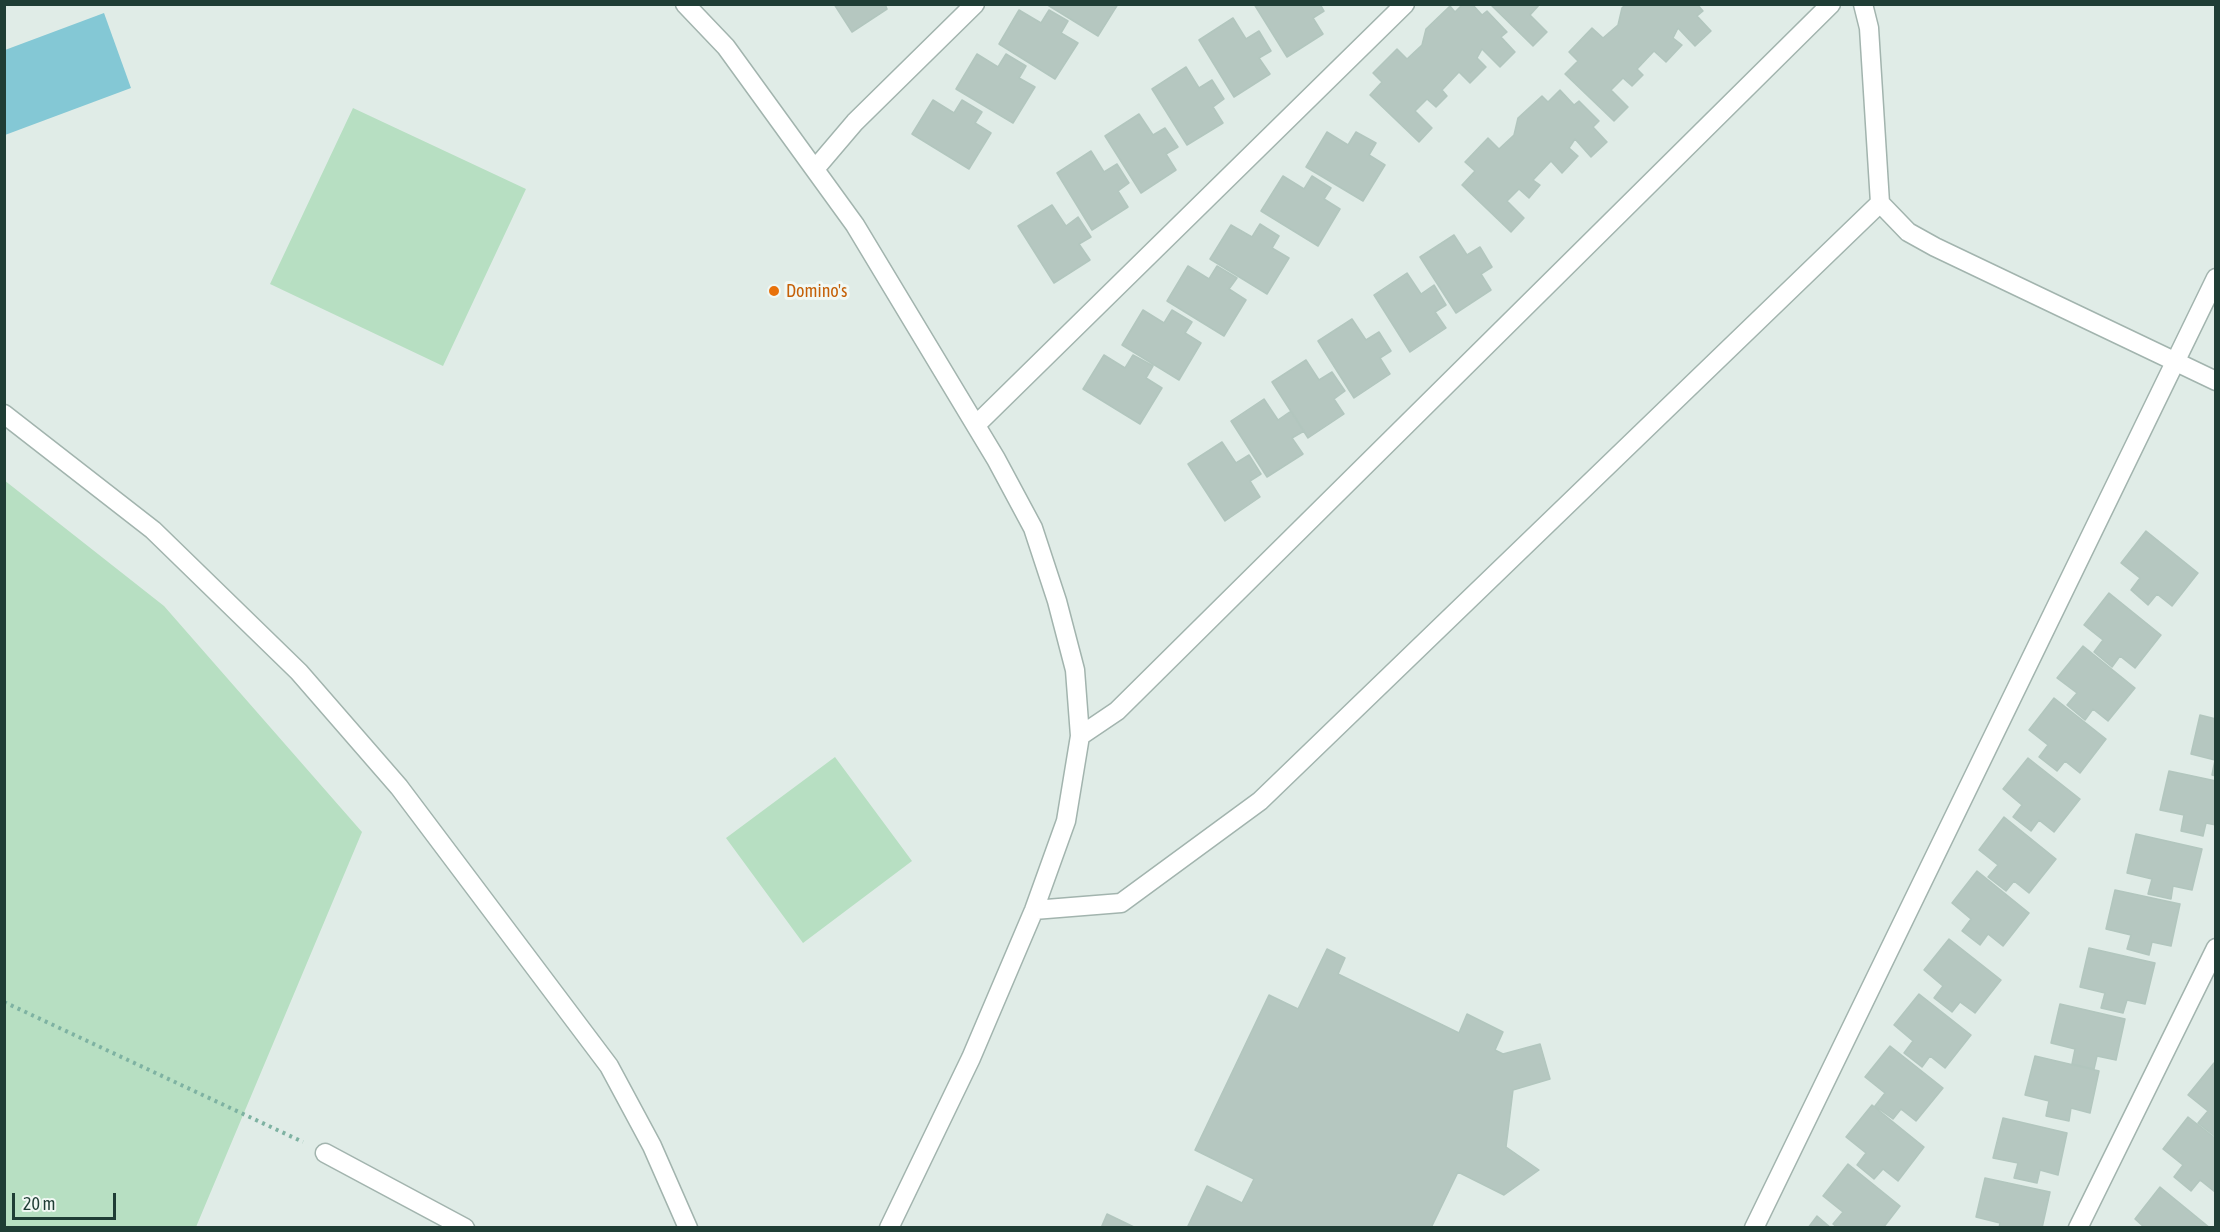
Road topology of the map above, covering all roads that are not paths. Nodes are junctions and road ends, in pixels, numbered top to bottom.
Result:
1 (686, 4) edge
2 (975, 4) edge
3 (1405, 4) edge
4 (1831, 4) edge
5 (1863, 4) edge
6 (816, 169) junction
7 (1880, 203) junction
8 (2216, 278) edge
9 (2175, 362) junction
10 (2216, 381) edge
11 (4, 414) edge
12 (976, 425) junction
13 (1080, 736) junction
14 (1034, 910) junction
15 (2216, 948) edge
16 (325, 1153) road end
17 (465, 1227) edge
18 (688, 1227) edge
19 (889, 1227) edge
20 (1754, 1227) edge
21 (2078, 1227) edge

1 - 6 street
2 - 6 street
3 - 12 street
4 - 13 street
5 - 7 street
6 - 12 street
7 - 9 street
7 - 14 street
8 - 9 street
9 - 10 street
9 - 20 street
11 - 18 street
12 - 13 street
13 - 14 street
14 - 19 street
15 - 21 street
16 - 17 street

